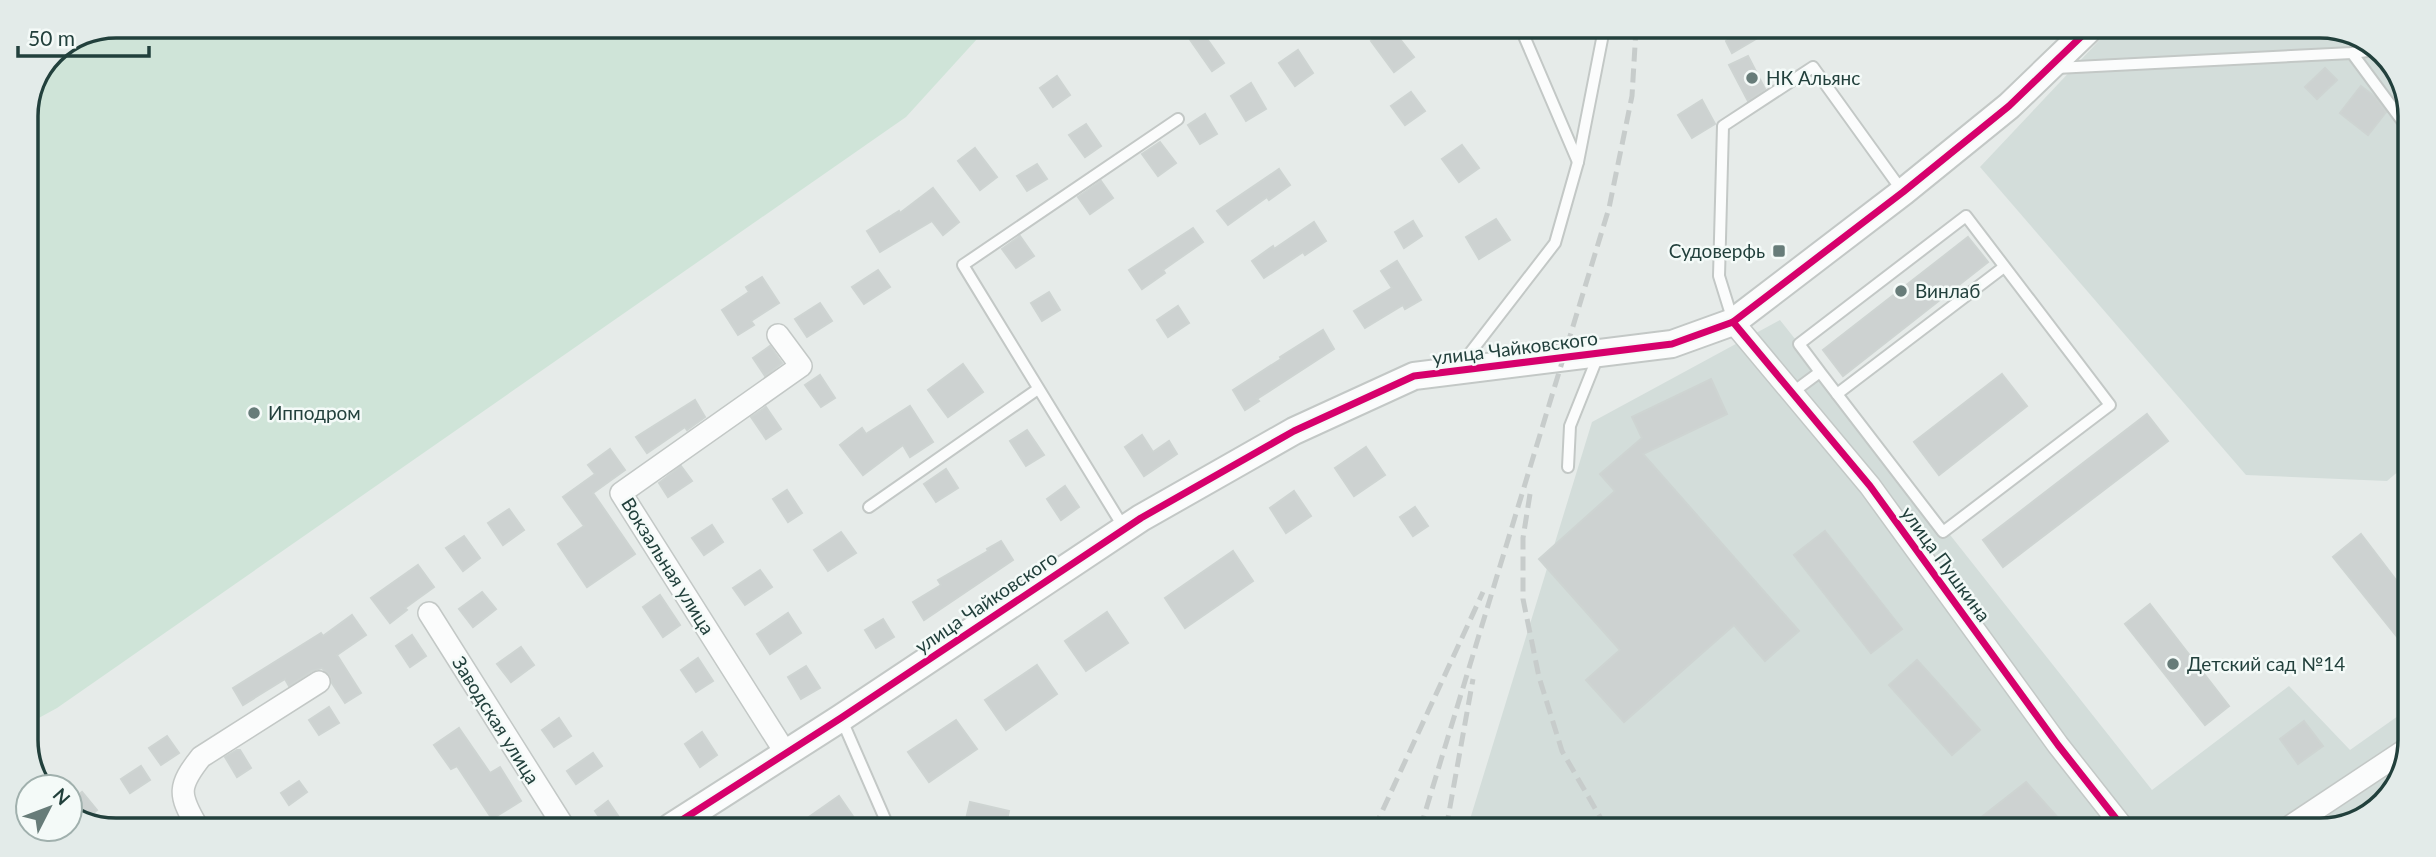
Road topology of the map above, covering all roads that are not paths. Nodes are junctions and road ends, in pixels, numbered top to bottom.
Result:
1 (1525, 39) edge
2 (1602, 39) edge
3 (2073, 39) edge
4 (2362, 52) edge
5 (2352, 53) junction
6 (2048, 69) junction
7 (2397, 114) edge
8 (1178, 119) dead end
9 (1578, 162) junction
10 (1903, 192) junction
11 (2004, 267) junction
12 (1733, 322) junction
13 (778, 335) dead end
14 (1599, 353) junction
15 (1457, 371) junction
16 (1820, 372) junction
17 (1038, 389) junction
18 (1793, 392) junction
19 (1837, 394) junction
20 (1568, 467) dead end
21 (869, 507) dead end
22 (1124, 529) junction
23 (429, 613) dead end
24 (319, 682) dead end
25 (841, 718) junction
26 (785, 752) junction
27 (2396, 756) edge
28 (193, 818) edge
29 (558, 818) edge
30 (685, 818) edge
31 (885, 818) edge
32 (2116, 818) edge
33 (2303, 818) edge

1 - 9 lane
2 - 9 lane
3 - 6 street, улица Чайковского
4 - 5 lane
5 - 6 lane
5 - 7 lane
6 - 10 street, улица Чайковского
8 - 17 lane
9 - 15 lane
10 - 12 street, улица Чайковского
10 - 12 lane
11 - 16 lane
11 - 19 lane
11 - 19 lane
12 - 14 street, улица Чайковского
12 - 18 street, улица Пушкина
13 - 26 street, Вокзальная улица
14 - 15 street, улица Чайковского
14 - 20 lane
15 - 22 street, улица Чайковского
16 - 18 lane
16 - 19 lane
17 - 21 lane
17 - 22 lane
18 - 32 street, улица Пушкина
22 - 25 street, улица Чайковского
23 - 29 street, Заводская улица
24 - 28 street
25 - 26 street, улица Чайковского
25 - 31 lane
26 - 30 street, улица Чайковского
27 - 33 street

